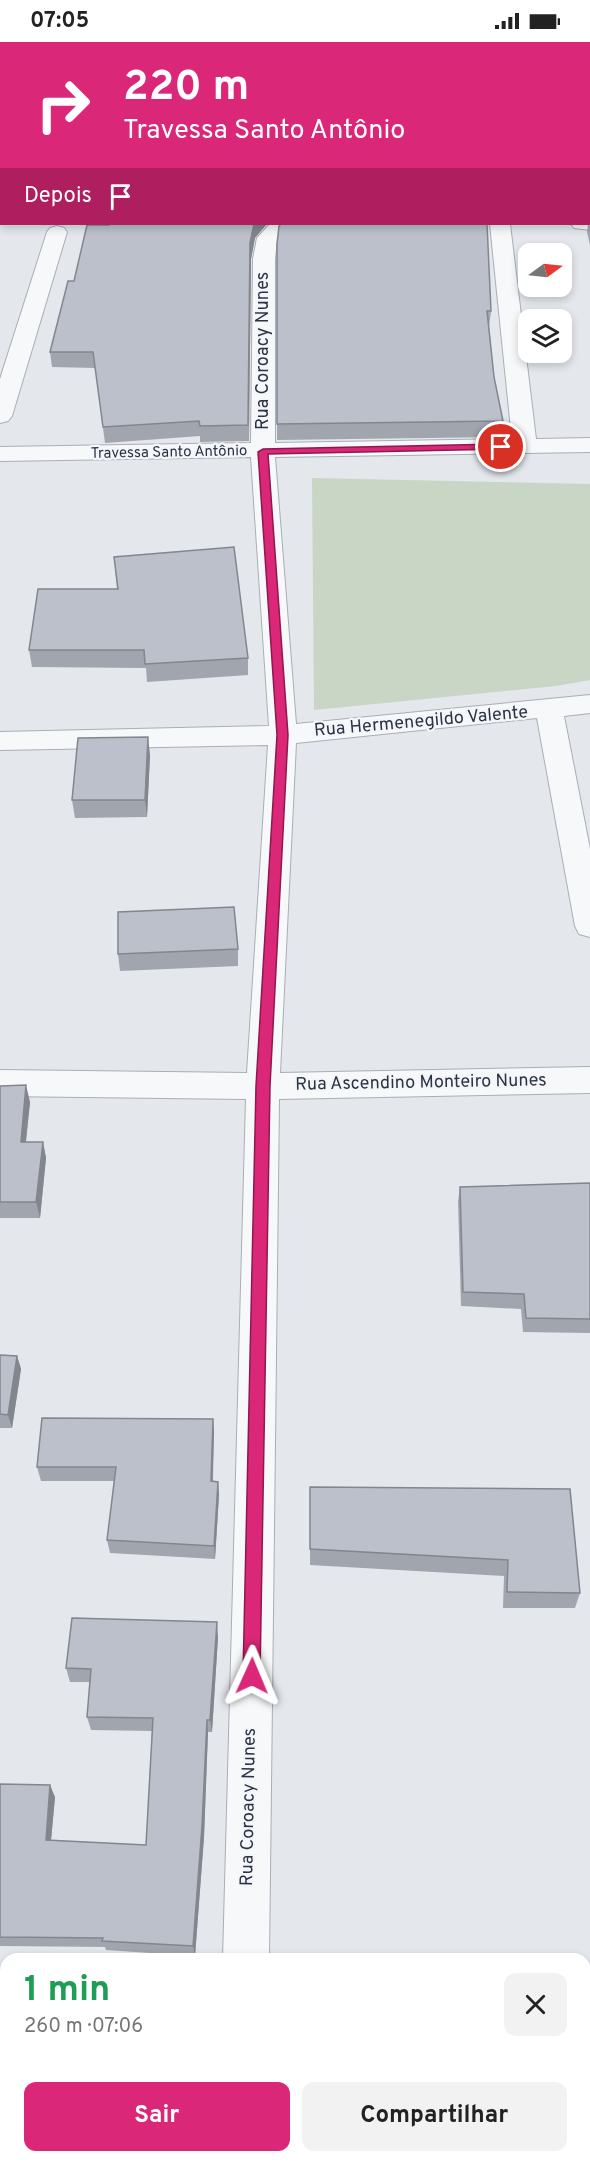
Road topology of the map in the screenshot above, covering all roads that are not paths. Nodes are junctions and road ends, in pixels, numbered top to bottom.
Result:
1 (280, 225) edge
2 (500, 225) edge
3 (57, 232) dead end
4 (0, 416) edge
5 (525, 446) junction
6 (590, 446) edge
7 (263, 452) junction
8 (0, 454) edge
9 (590, 704) edge
10 (549, 710) junction
11 (283, 735) junction
12 (0, 741) edge
13 (590, 926) edge
14 (590, 1080) edge
15 (0, 1083) edge
16 (263, 1086) junction
17 (246, 1953) edge

1 - 7 street, Rua Coroacy Nunes
2 - 5 street
3 - 4 street
5 - 6 street, Travessa Santo Antônio
5 - 7 street, Travessa Santo Antônio
7 - 8 street, Travessa Santo Antônio
7 - 11 street, Rua Coroacy Nunes
9 - 10 street, Rua Hermenegildo Valente
10 - 11 street, Rua Hermenegildo Valente
10 - 13 street
11 - 12 street, Rua Hermenegildo Valente
11 - 16 street, Rua Coroacy Nunes
14 - 16 street, Rua Ascendino Monteiro Nunes
15 - 16 street, Rua Ascendino Monteiro Nunes
16 - 17 street, Rua Coroacy Nunes

